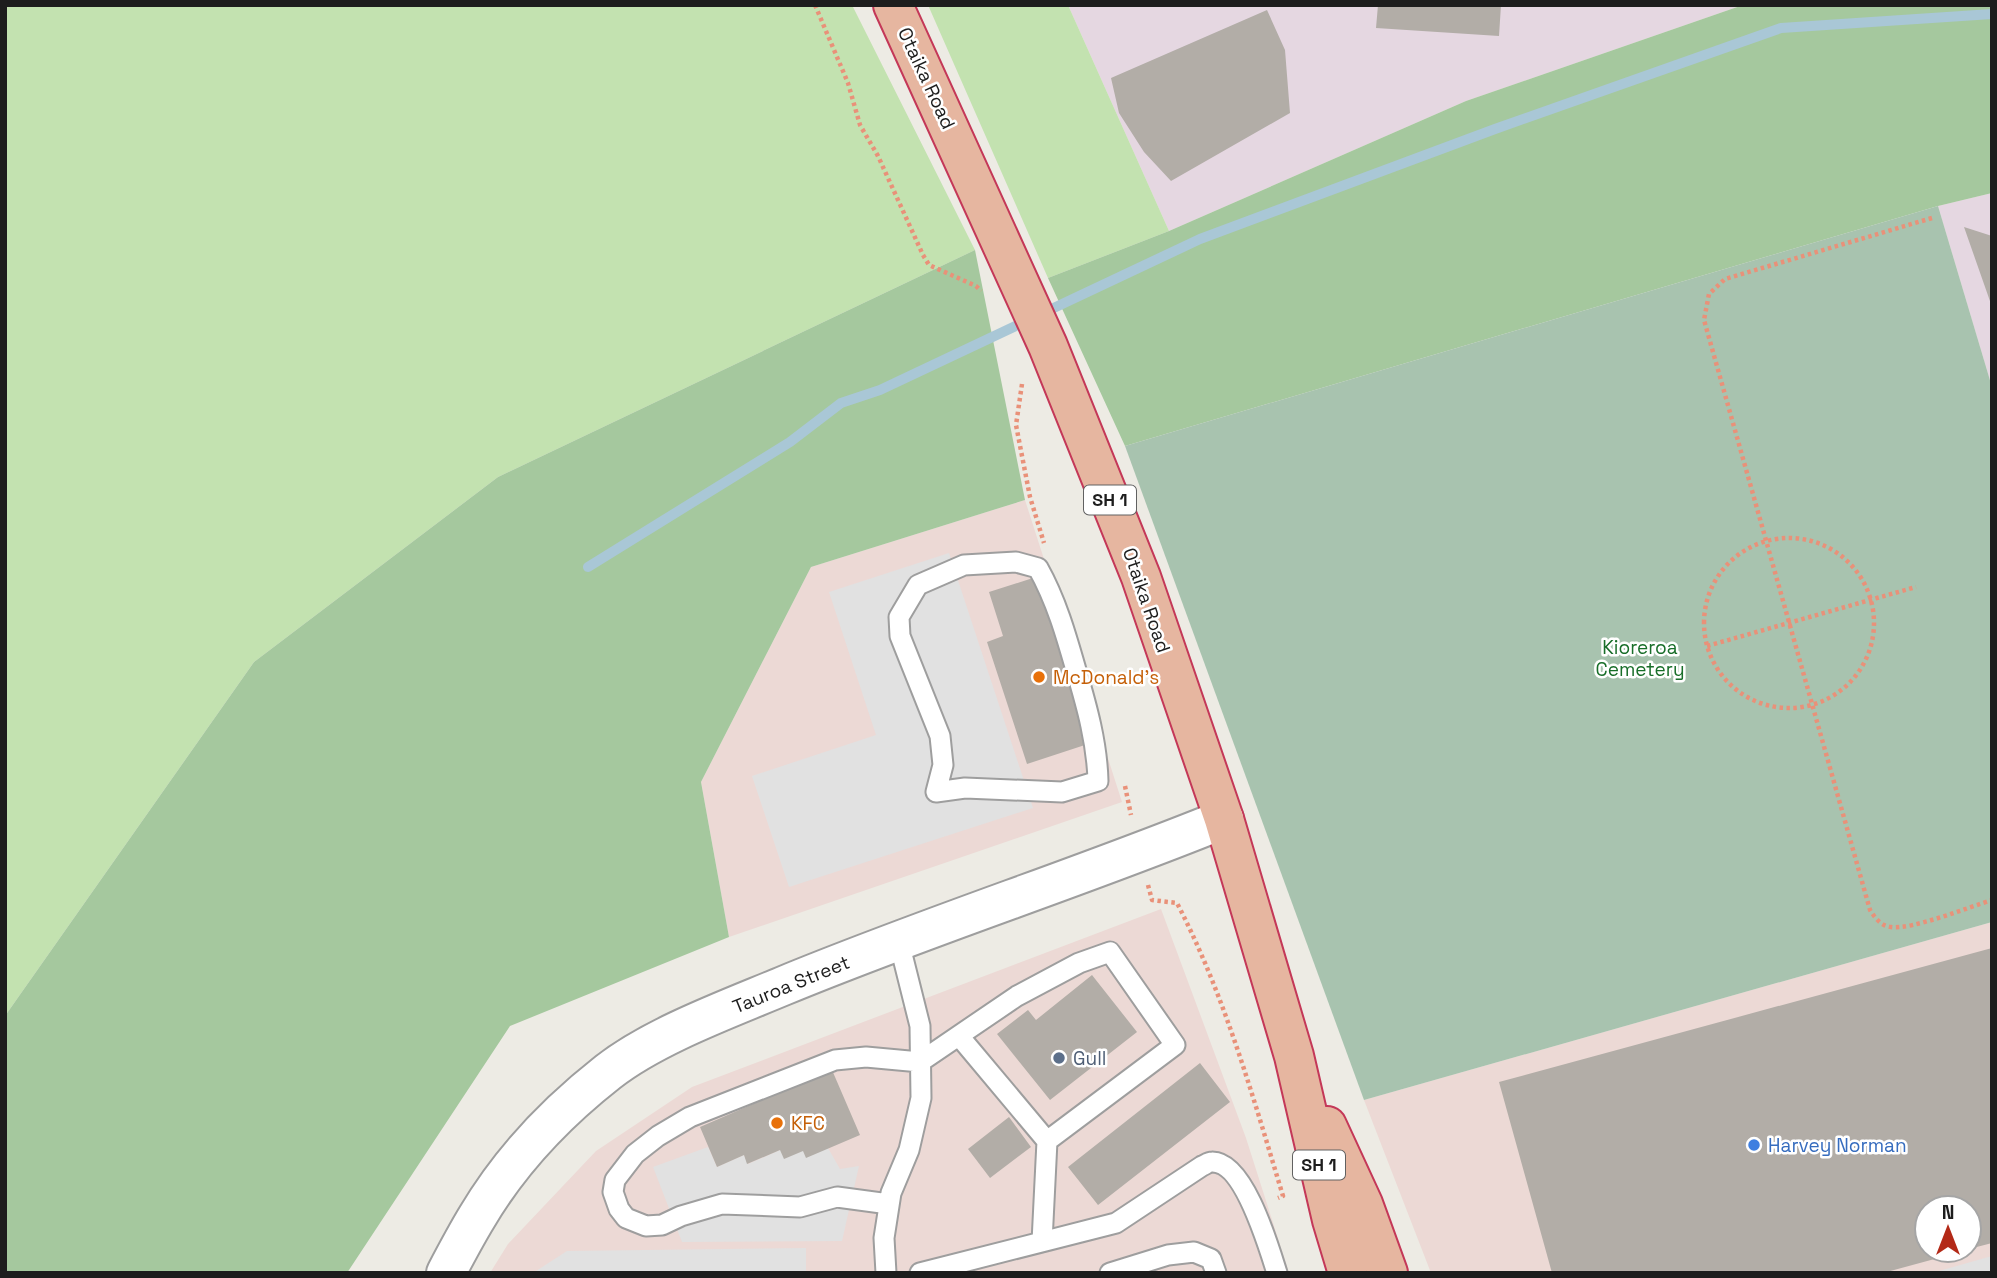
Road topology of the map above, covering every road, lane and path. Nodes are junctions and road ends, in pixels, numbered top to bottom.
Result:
1 (814, 5) edge
2 (893, 5) edge
3 (1932, 218) dead end
4 (986, 296) dead end
5 (1023, 382) dead end
6 (1766, 541) junction
7 (1045, 548) dead end
8 (1038, 568) joint
9 (1916, 587) dead end
10 (1871, 600) junction
11 (1790, 623) junction
12 (1707, 646) junction
13 (1813, 705) junction
14 (1122, 776) dead end
15 (1224, 819) junction
16 (1139, 853) junction
17 (1992, 900) edge
18 (899, 942) junction
19 (959, 1036) junction
20 (1294, 1056) junction
21 (920, 1062) junction
22 (1047, 1141) junction
23 (1283, 1196) dead end
24 (889, 1204) junction
25 (1042, 1242) junction
26 (446, 1273) edge
27 (886, 1273) edge
28 (920, 1273) edge
29 (1110, 1273) edge
30 (1216, 1273) edge
31 (1277, 1273) edge
32 (1348, 1273) edge
33 (1388, 1273) edge

1 - 4 path
2 - 15 highway, Otaika Road / SH 1
3 - 6 path
5 - 7 path
6 - 10 path
6 - 11 path
6 - 12 path
8 - 8 lane
9 - 10 path
10 - 11 path
10 - 13 path
11 - 12 path
11 - 13 path
12 - 13 path
13 - 17 path
14 - 16 path
15 - 16 street, Tauroa Street
15 - 20 highway, Otaika Road / SH 1
16 - 18 street, Tauroa Street
16 - 23 path
18 - 21 lane
18 - 26 street, Tauroa Street
19 - 21 lane
19 - 22 lane
19 - 22 lane
20 - 32 highway, Otaika Road / SH 1
20 - 33 highway, Otaika Road / SH 1
21 - 24 lane
21 - 24 lane
22 - 25 lane
24 - 27 lane
25 - 28 lane
25 - 31 lane
29 - 30 lane

